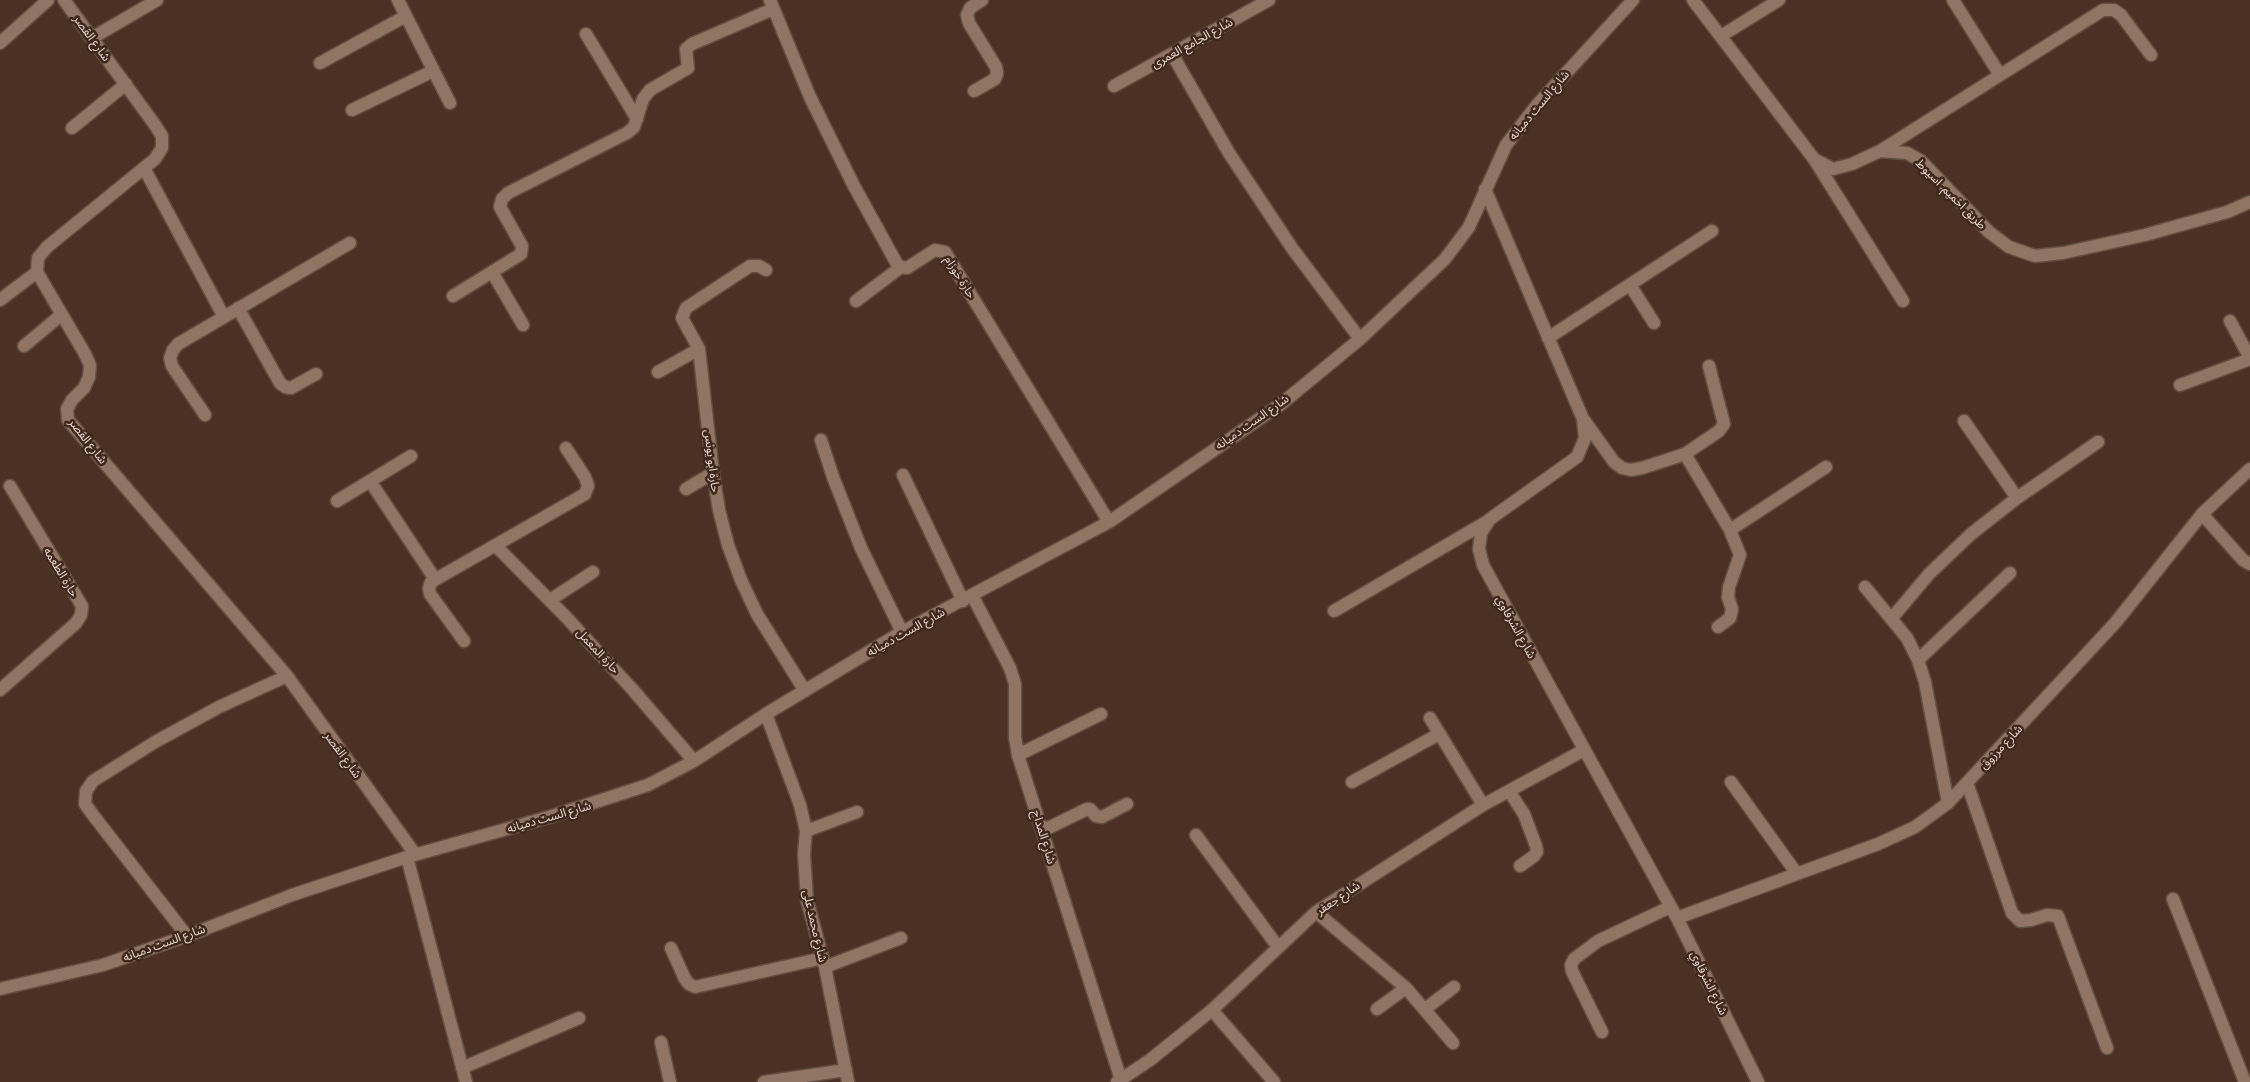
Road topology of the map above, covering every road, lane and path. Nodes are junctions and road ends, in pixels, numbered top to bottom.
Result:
1 (48, 0) edge
2 (64, 0) edge
3 (157, 0) edge
4 (398, 0) edge
5 (982, 0) edge
6 (1269, 0) edge
7 (1633, 0) edge
8 (1693, 0) edge
9 (1779, 0) edge
10 (1953, 0) edge
11 (771, 4) edge
12 (406, 16) junction
13 (586, 34) dead end
14 (1721, 36) junction
15 (92, 38) junction
16 (0, 43) edge
17 (1172, 54) junction
18 (2151, 55) dead end
19 (320, 63) dead end
20 (433, 70) junction
21 (2000, 75) junction
22 (126, 84) junction
23 (1114, 86) dead end
24 (974, 91) dead end
25 (450, 103) dead end
26 (352, 110) dead end
27 (638, 119) junction
28 (72, 128) dead end
29 (1880, 151) junction
30 (1814, 159) junction
31 (144, 168) junction
32 (1485, 189) junction
33 (2250, 202) edge
34 (1712, 231) dead end
35 (350, 243) dead end
36 (901, 267) junction
37 (766, 270) dead end
38 (37, 272) junction
39 (492, 272) junction
40 (1630, 285) junction
41 (453, 296) dead end
42 (0, 300) edge
43 (856, 301) dead end
44 (1903, 301) dead end
45 (238, 308) junction
46 (61, 315) junction
47 (224, 317) junction
48 (2230, 322) dead end
49 (1654, 323) dead end
50 (523, 325) dead end
51 (1548, 338) junction
52 (1360, 340) junction
53 (24, 346) dead end
54 (698, 349) junction
55 (2250, 358) edge
56 (1708, 366) dead end
57 (658, 372) dead end
58 (316, 374) dead end
59 (2180, 385) dead end
60 (205, 415) dead end
61 (1583, 419) junction
62 (1964, 422) dead end
63 (821, 440) dead end
64 (2098, 442) dead end
65 (566, 448) dead end
66 (1685, 454) junction
67 (411, 456) dead end
68 (1826, 467) dead end
69 (2250, 469) edge
70 (713, 473) junction
71 (903, 475) dead end
72 (370, 482) junction
73 (10, 486) dead end
74 (686, 489) dead end
75 (2017, 498) junction
76 (337, 501) dead end
77 (2202, 514) junction
78 (1490, 519) junction
79 (1109, 522) junction
80 (1730, 530) junction
81 (496, 546) junction
82 (2250, 564) edge
83 (594, 572) dead end
84 (2010, 573) dead end
85 (435, 579) junction
86 (1865, 587) dead end
87 (968, 598) junction
88 (550, 600) junction
89 (1334, 611) dead end
90 (1892, 618) junction
91 (1718, 627) dead end
92 (902, 632) junction
93 (464, 641) dead end
94 (1918, 660) junction
95 (286, 676) junction
96 (0, 690) edge
97 (805, 690) junction
98 (766, 714) junction
99 (1101, 714) dead end
100 (1430, 718) dead end
101 (1439, 734) junction
102 (1584, 750) junction
103 (1018, 755) junction
104 (694, 761) junction
105 (1352, 782) dead end
106 (1731, 782) dead end
107 (1967, 784) junction
108 (1509, 791) junction
109 (1948, 803) junction
110 (1127, 804) dead end
111 (1482, 805) junction
112 (857, 812) dead end
113 (806, 831) junction
114 (1042, 831) junction
115 (1196, 835) dead end
116 (411, 856) junction
117 (1520, 866) dead end
118 (1797, 874) junction
119 (2173, 899) dead end
120 (1670, 907) junction
121 (1316, 912) junction
122 (1677, 918) junction
123 (187, 936) junction
124 (901, 938) dead end
125 (1278, 947) junction
126 (671, 948) dead end
127 (824, 963) junction
128 (1454, 987) dead end
129 (1406, 988) junction
130 (0, 989) edge
131 (1377, 1009) dead end
132 (1425, 1009) junction
133 (1212, 1010) junction
134 (580, 1018) dead end
135 (1602, 1032) dead end
136 (661, 1042) dead end
137 (1453, 1043) dead end
138 (2106, 1048) dead end
139 (462, 1068) junction
140 (847, 1076) edge
141 (1119, 1081) edge
142 (466, 1082) edge
143 (670, 1082) edge
144 (764, 1082) edge
145 (1274, 1082) edge
146 (1758, 1082) edge
147 (2244, 1082) edge

1 - 16 street
2 - 15 street, شارع القصر
3 - 15 street
4 - 12 street
5 - 24 street
6 - 17 street, شارع الجامع العمرى
7 - 32 street, شارع الست دميانه
8 - 14 street
9 - 14 street
10 - 21 street
11 - 27 street
11 - 36 street
12 - 19 street
12 - 20 street
13 - 27 street
14 - 30 street
15 - 22 street, شارع القصر
17 - 23 street, شارع الجامع العمرى
17 - 52 street
18 - 21 street
20 - 25 street
20 - 26 street
21 - 29 street
22 - 28 street
22 - 31 street, شارع القصر
27 - 39 street
29 - 30 street, طريق اخميم, اسيوط
29 - 33 street, طريق اخميم, اسيوط
30 - 44 street
31 - 38 street, شارع القصر
31 - 47 street
32 - 51 street
32 - 52 street, شارع الست دميانه
34 - 40 street
35 - 45 street
36 - 43 street, حارة خوزام
36 - 79 street, حارة خوزام
37 - 54 street, حارة ابو يونس
38 - 42 street
38 - 46 street, شارع القصر
39 - 41 street
39 - 50 street
40 - 49 street
40 - 51 street
45 - 47 street
45 - 58 street
46 - 53 street
46 - 95 street, شارع القصر
47 - 60 street
48 - 55 street
51 - 61 street
52 - 79 street, شارع الست دميانه
54 - 57 street
54 - 70 street, حارة ابو يونس
55 - 59 street
56 - 66 street
61 - 66 street
61 - 78 street
62 - 75 street
63 - 92 street
64 - 75 street
65 - 81 street
66 - 80 street
67 - 72 street
68 - 80 street
69 - 77 street, شارع مرزوق
70 - 74 street
70 - 97 street, حارة ابو يونس
71 - 87 street, شارع المداح
72 - 76 street
72 - 85 street
73 - 96 street, حارة الطعمه
75 - 90 street
77 - 82 street
77 - 107 street, شارع مرزوق
78 - 89 street
78 - 102 street, شارع الشرقاوي
79 - 87 street, شارع الست دميانه
80 - 91 street
81 - 85 street
81 - 88 street, حارة المعمل
83 - 88 street
84 - 94 street
85 - 93 street
86 - 90 street
87 - 92 street, شارع الست دميانه
87 - 103 street, شارع المداح
88 - 104 street, حارة المعمل
90 - 94 street
92 - 97 street, شارع الست دميانه
94 - 109 street
95 - 116 street, شارع القصر
95 - 123 street
97 - 98 street, شارع الست دميانه
98 - 104 street, شارع الست دميانه
98 - 113 street, شارع محمد على
99 - 103 street
100 - 101 street
101 - 105 street
101 - 111 street
102 - 108 street, شارع جعفر
102 - 120 street, شارع الشرقاوي
103 - 114 street, شارع المداح
104 - 116 street, شارع الست دميانه
106 - 118 street
107 - 109 street, شارع مرزوق
107 - 138 street
108 - 111 street, شارع جعفر
108 - 117 street
109 - 118 street, شارع مرزوق
110 - 114 street
111 - 121 street, شارع جعفر
112 - 113 street
113 - 127 street, شارع محمد على
114 - 141 street, شارع المداح
115 - 125 street
116 - 123 street, شارع الست دميانه
116 - 139 street, شارع القصر
118 - 122 street, شارع مرزوق
119 - 147 street
120 - 122 street, شارع الشرقاوي
120 - 135 street
121 - 125 street, شارع جعفر
121 - 129 street
122 - 146 street, شارع الشرقاوي
123 - 130 street, شارع الست دميانه
124 - 127 street
125 - 133 street, شارع جعفر
126 - 127 street
127 - 140 street, شارع محمد على
128 - 132 street
129 - 131 street
129 - 132 street
132 - 137 street
133 - 141 street, شارع جعفر
133 - 145 street
134 - 139 street
136 - 143 street
139 - 142 street, شارع القصر
140 - 144 street

